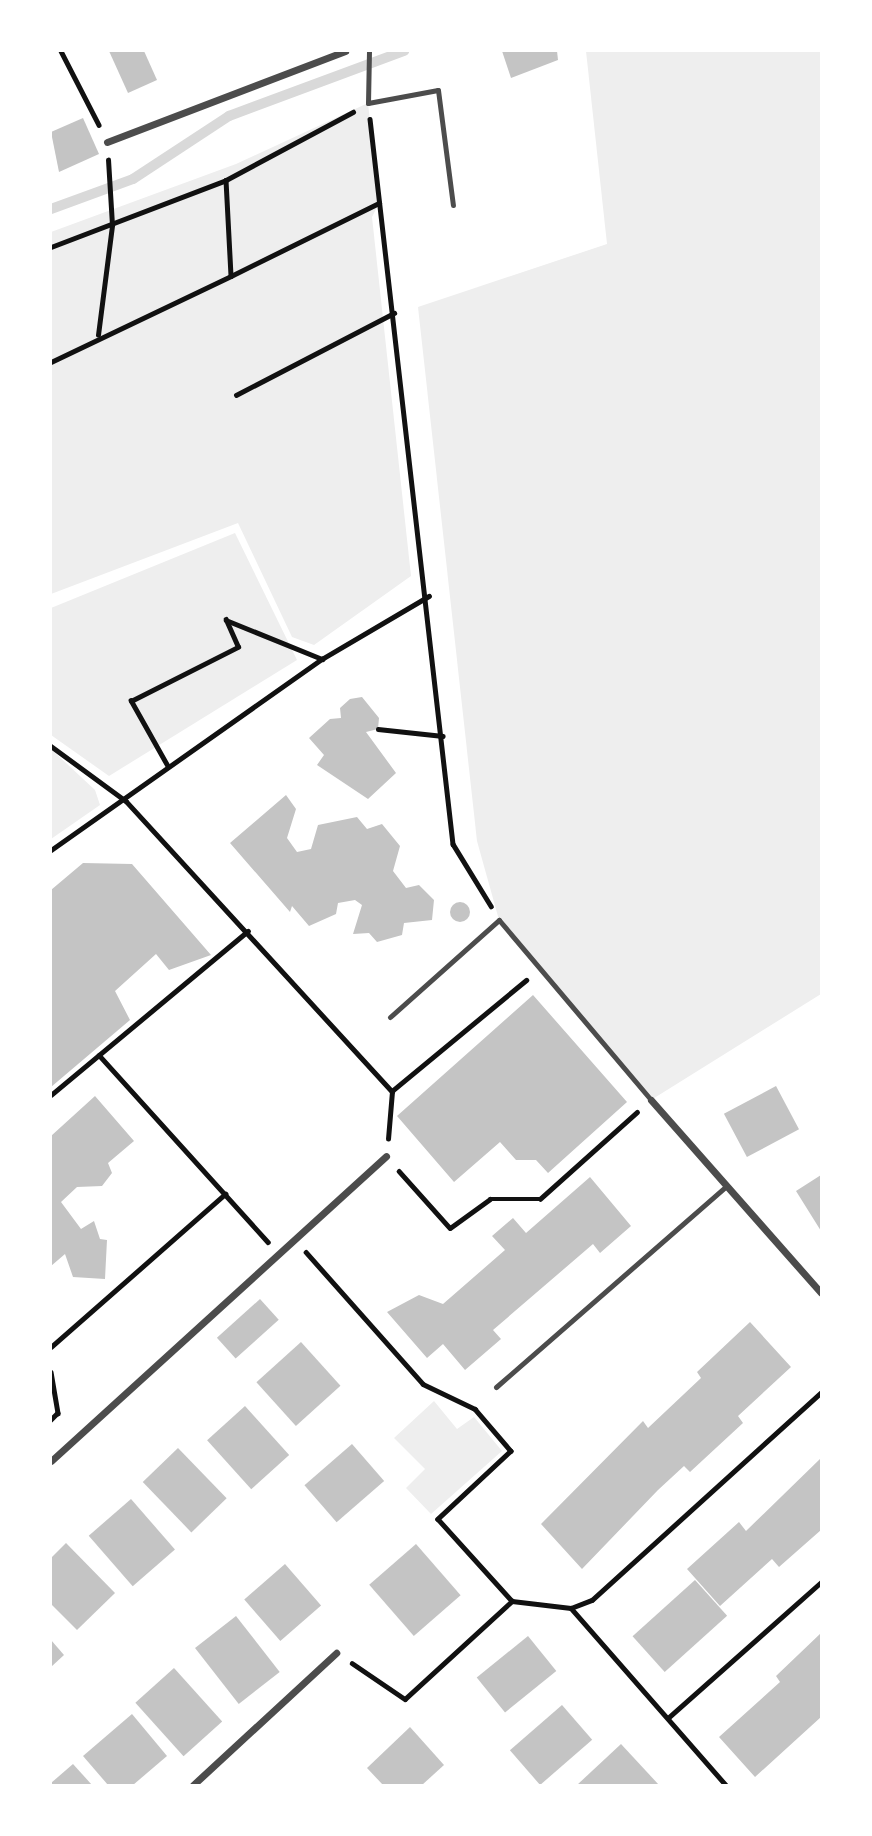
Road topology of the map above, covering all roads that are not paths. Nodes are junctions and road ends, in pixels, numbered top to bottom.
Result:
1 (345, 51) edge
2 (369, 51) edge
3 (107, 142) road end
4 (453, 205) dead end
5 (390, 1017) dead end
6 (651, 1100) joint
7 (386, 1156) road end
8 (725, 1187) junction
9 (821, 1293) edge
10 (496, 1387) dead end
11 (51, 1461) edge
12 (336, 1653) road end
13 (193, 1785) edge

1 - 3 street
2 - 4 lane
5 - 6 lane
6 - 8 street
7 - 11 street
8 - 9 street
8 - 10 lane
12 - 13 street

